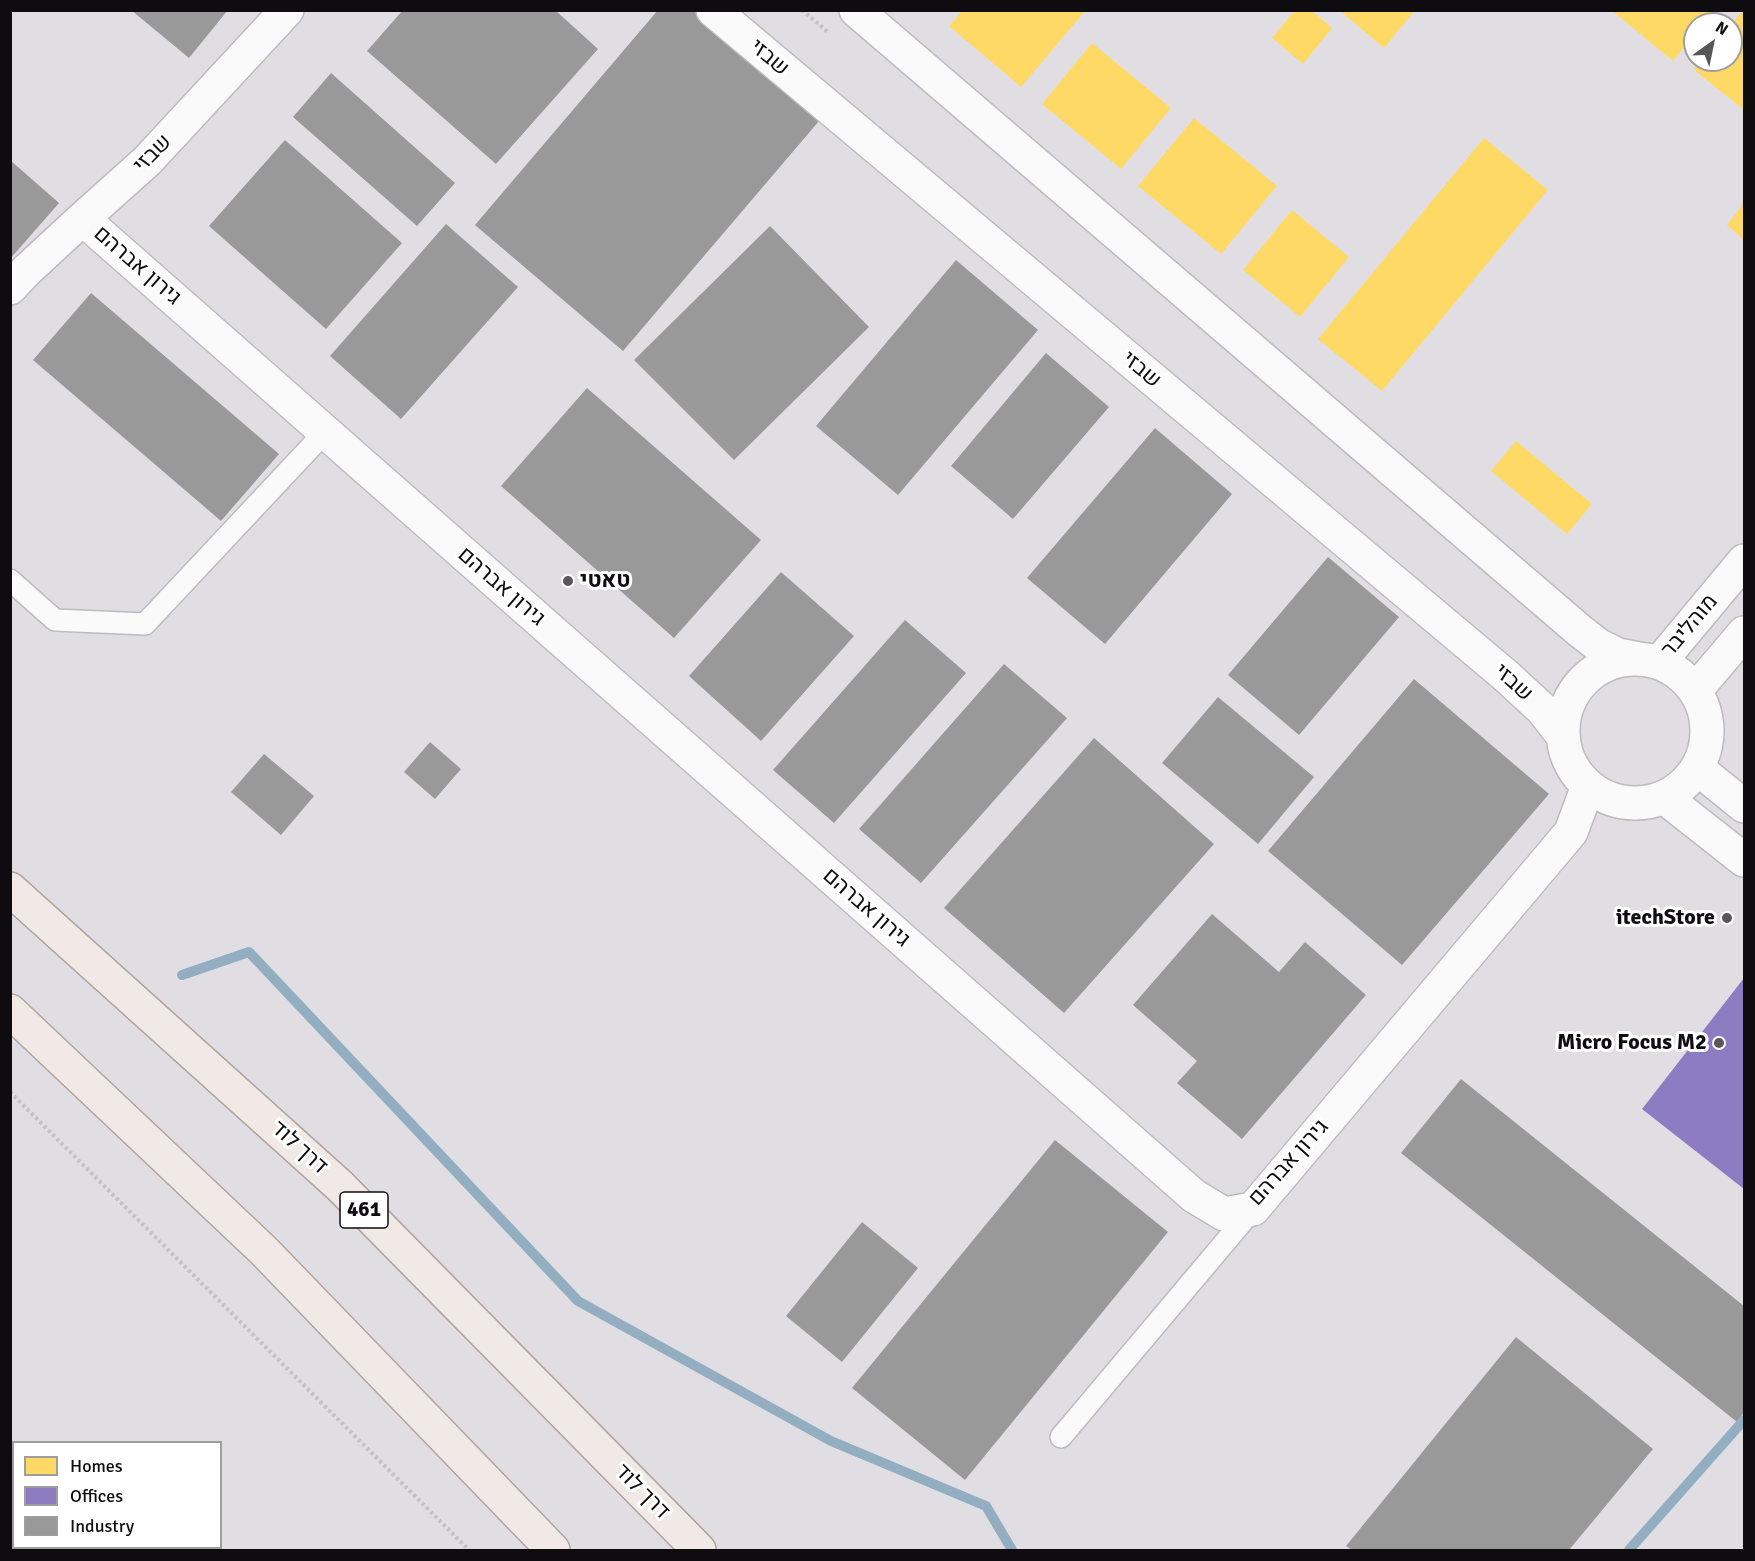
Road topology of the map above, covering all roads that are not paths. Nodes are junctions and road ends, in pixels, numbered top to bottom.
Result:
1 (287, 10) edge
2 (713, 10) edge
3 (856, 10) edge
4 (83, 219) junction
5 (10, 288) edge
6 (325, 432) junction
7 (1744, 561) edge
8 (10, 580) edge
9 (1744, 633) edge
10 (1649, 661) junction
11 (1695, 691) junction
12 (1563, 736) junction
13 (1697, 768) junction
14 (1588, 786) junction
15 (1664, 797) junction
16 (1744, 806) edge
17 (1744, 860) edge
18 (10, 889) edge
19 (10, 1011) edge
20 (1253, 1209) junction
21 (1061, 1437) dead end
22 (553, 1551) edge
23 (699, 1551) edge

1 - 4 street, שבזי
2 - 12 street, שבזי
3 - 10 street
4 - 5 street, שבזי
4 - 6 street, גירון אברהם
6 - 8 lane
6 - 20 street, גירון אברהם
7 - 10 street, מוהליבר
9 - 11 street, מוהליבר
10 - 11 street
10 - 12 street
11 - 13 street
12 - 14 street
13 - 15 street
13 - 16 street
14 - 15 street
14 - 20 street, גירון אברהם
15 - 17 street
18 - 23 main road, דרך לוד / 461
19 - 22 main road
20 - 21 lane

